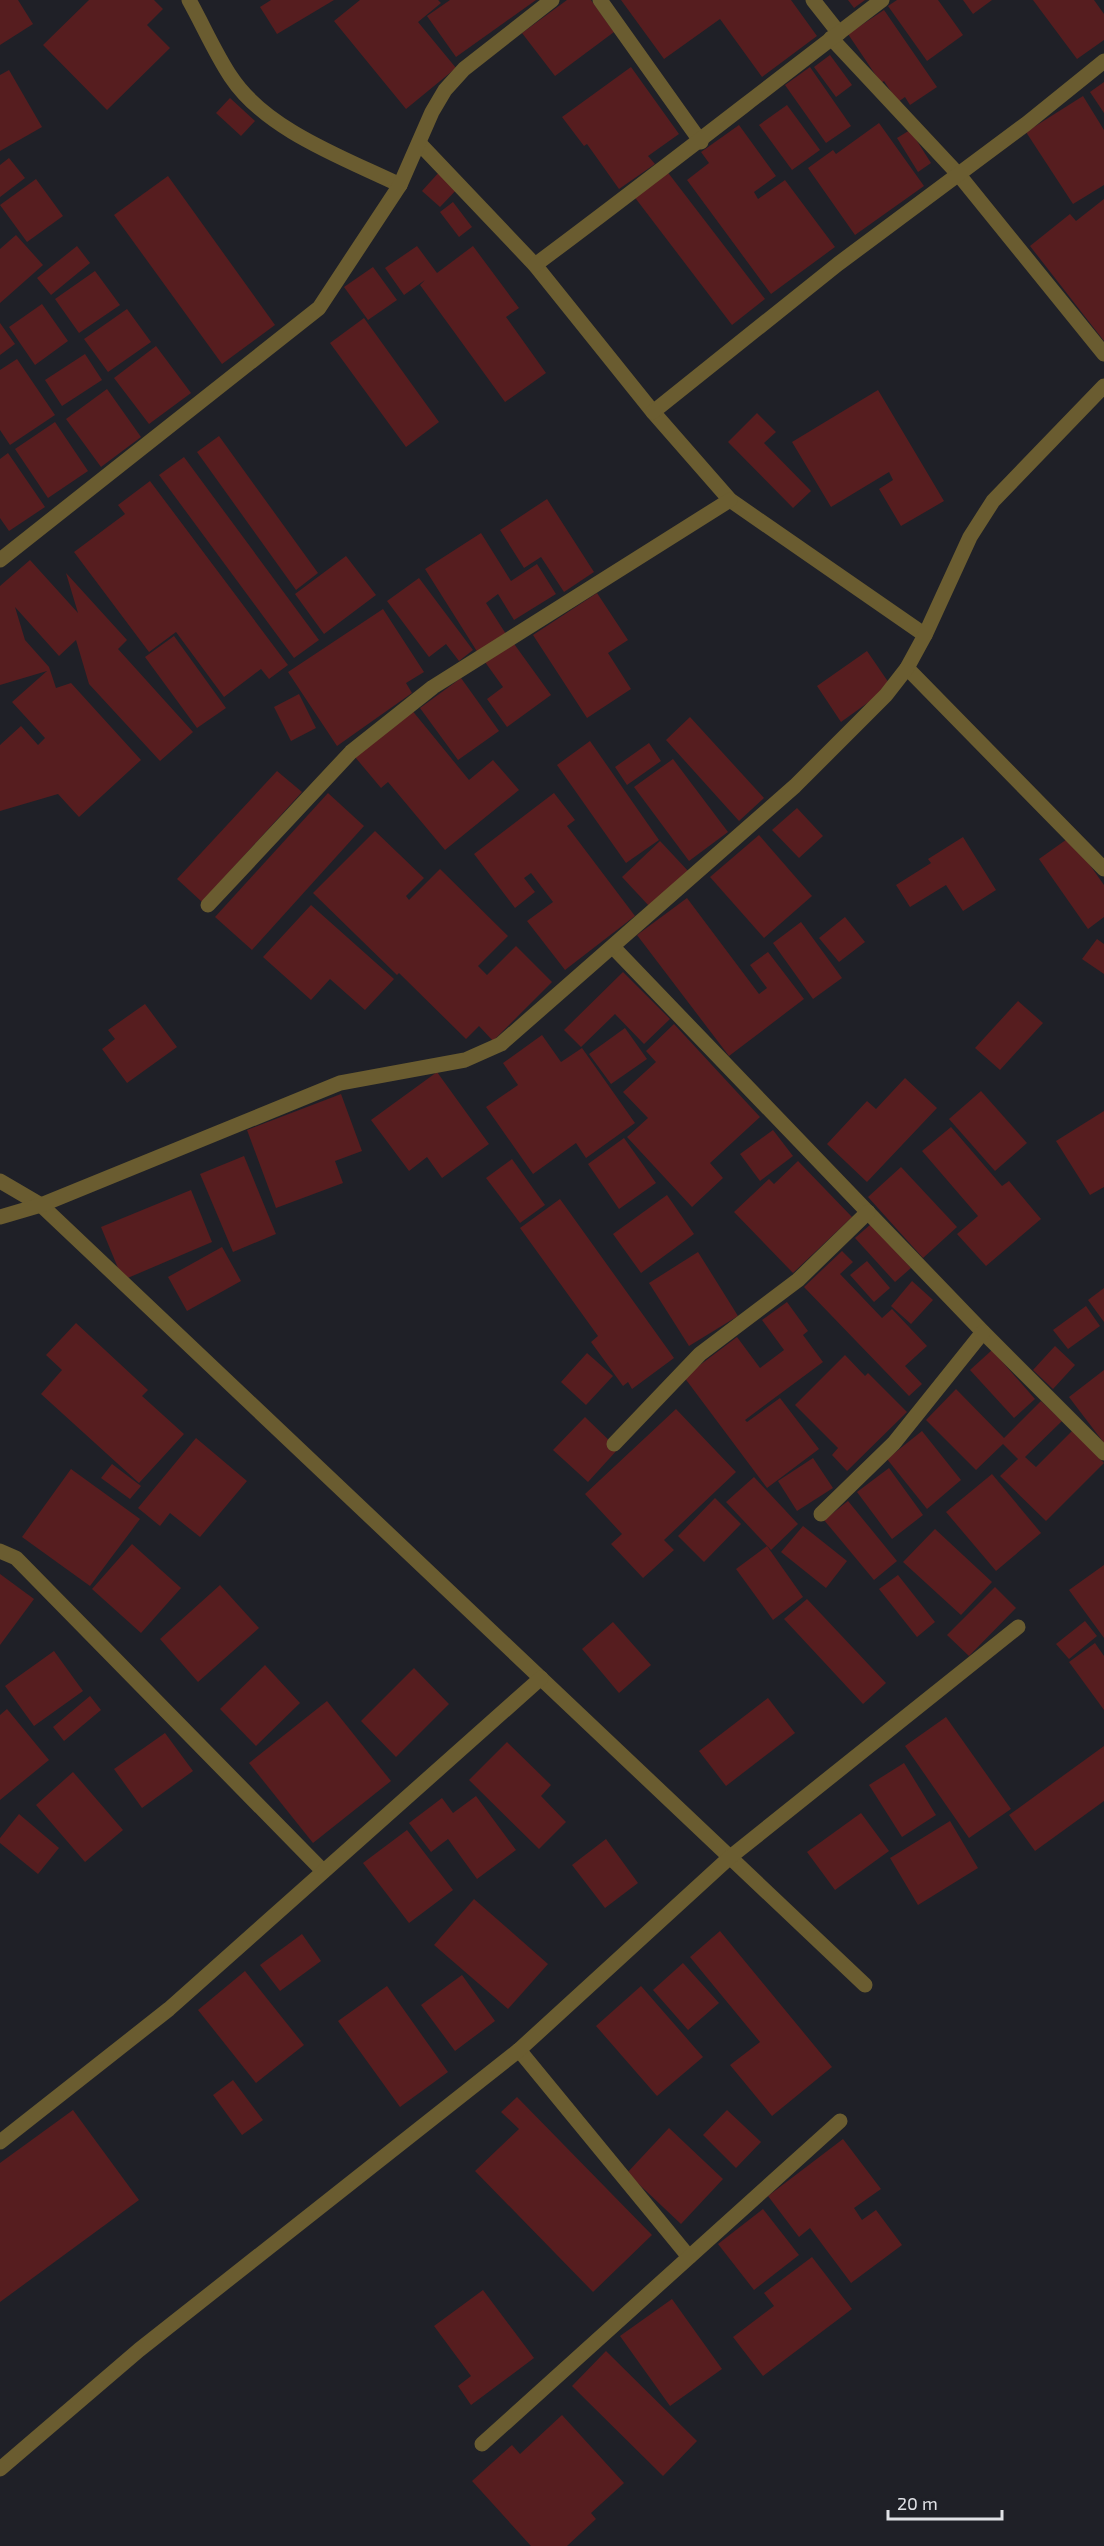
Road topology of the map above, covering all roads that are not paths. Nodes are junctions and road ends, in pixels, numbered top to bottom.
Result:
1 (189, 0) edge
2 (552, 0) edge
3 (600, 0) edge
4 (813, 0) edge
5 (882, 0) edge
6 (835, 35) junction
7 (1104, 61) edge
8 (701, 142) junction
9 (419, 143) junction
10 (959, 174) junction
11 (400, 185) junction
12 (535, 265) junction
13 (1104, 354) edge
14 (1104, 386) edge
15 (653, 412) junction
16 (730, 500) junction
17 (0, 560) edge
18 (925, 635) junction
19 (907, 668) junction
20 (1104, 869) edge
21 (208, 905) dead end
22 (613, 946) junction
23 (0, 1181) edge
24 (41, 1205) junction
25 (868, 1212) junction
26 (0, 1217) edge
27 (983, 1332) junction
28 (615, 1444) dead end
29 (1104, 1453) edge
30 (820, 1514) dead end
31 (0, 1551) edge
32 (1018, 1627) dead end
33 (541, 1678) junction
34 (729, 1858) junction
35 (323, 1871) junction
36 (865, 1985) dead end
37 (519, 2050) junction
38 (840, 2121) dead end
39 (0, 2142) edge
40 (689, 2257) junction
41 (482, 2444) dead end
42 (0, 2469) edge

1 - 11 street
2 - 9 street
3 - 8 street
4 - 6 street
5 - 6 street
6 - 8 street
6 - 10 street
7 - 10 street
8 - 12 street
9 - 11 street
9 - 12 street
10 - 13 street
10 - 15 street
11 - 17 street
12 - 15 street
14 - 18 street
15 - 16 street
16 - 18 street
16 - 21 street
18 - 19 street
19 - 20 street
19 - 22 street
22 - 24 street
22 - 25 street
23 - 24 street
24 - 26 street
24 - 33 street
25 - 27 street
25 - 28 street
27 - 29 street
27 - 30 street
31 - 35 street
32 - 34 street
33 - 34 street
33 - 35 street
34 - 36 street
34 - 37 street
35 - 39 street
37 - 40 street
37 - 42 street
38 - 40 street
40 - 41 street

